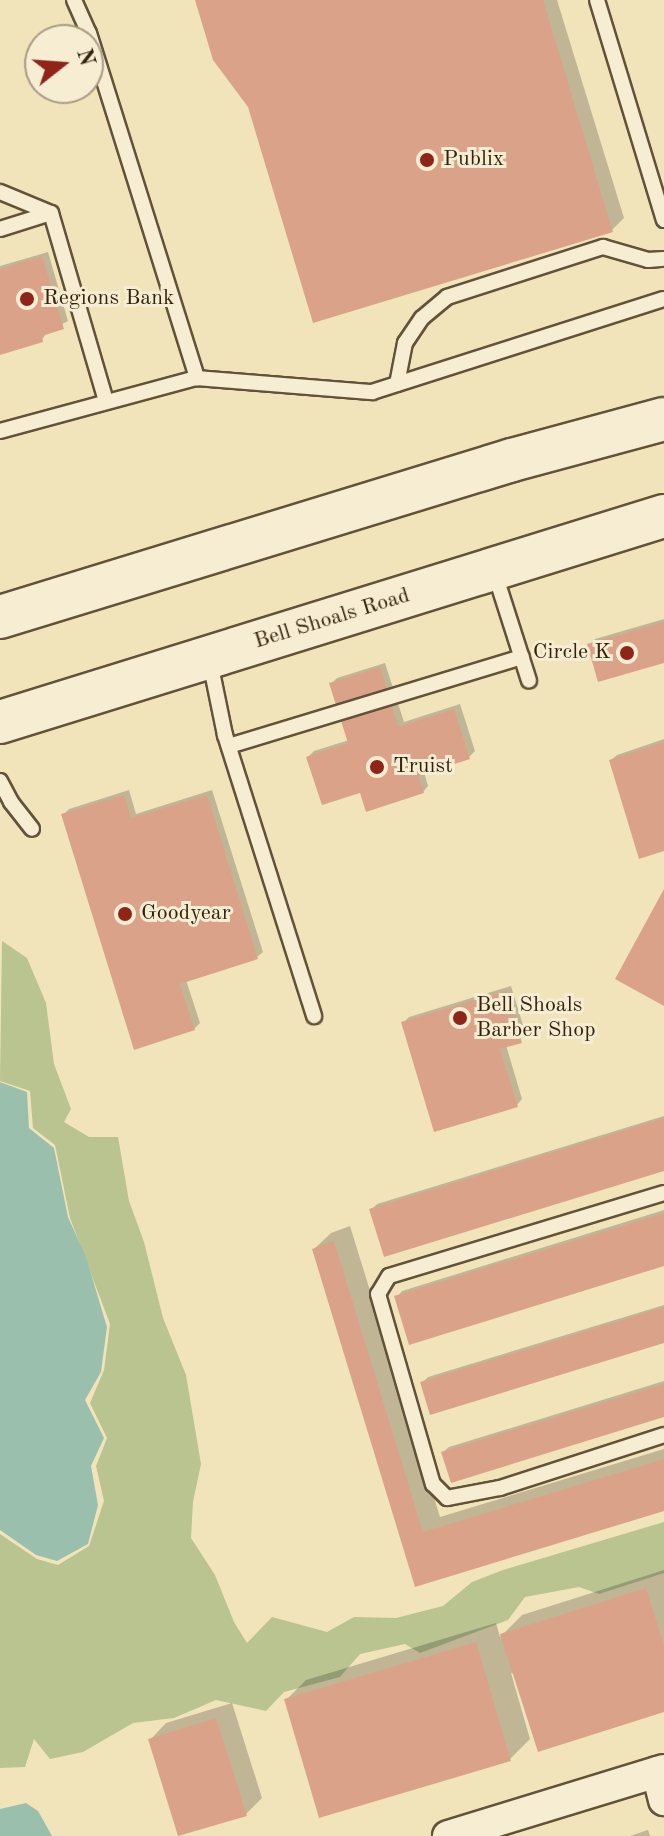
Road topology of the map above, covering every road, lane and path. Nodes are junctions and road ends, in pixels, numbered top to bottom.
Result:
1 (74, 0) edge
2 (597, 0) edge
3 (0, 192) edge
4 (51, 213) junction
5 (664, 220) edge
6 (0, 229) edge
7 (664, 259) edge
8 (664, 299) edge
9 (197, 378) junction
10 (397, 384) junction
11 (106, 401) junction
12 (664, 419) edge
13 (0, 431) edge
14 (664, 516) edge
15 (493, 569) junction
16 (0, 617) edge
17 (210, 657) junction
18 (522, 657) junction
19 (529, 681) dead end
20 (0, 722) edge
21 (229, 746) junction
22 (0, 781) edge
23 (32, 829) dead end
24 (314, 1016) dead end
25 (664, 1193) edge
26 (664, 1435) edge
27 (662, 1780) edge
28 (448, 1836) edge

1 - 9 lane
2 - 5 lane
3 - 4 lane
4 - 6 lane
4 - 11 lane
7 - 10 lane
8 - 10 lane
9 - 10 lane
9 - 11 lane
11 - 13 lane
12 - 16 main road
14 - 15 main road, Bell Shoals Road
15 - 17 main road, Bell Shoals Road
15 - 18 lane
17 - 20 main road, Bell Shoals Road
17 - 21 lane
18 - 19 lane
18 - 21 lane
21 - 24 lane
22 - 23 lane
25 - 26 lane
27 - 28 street

